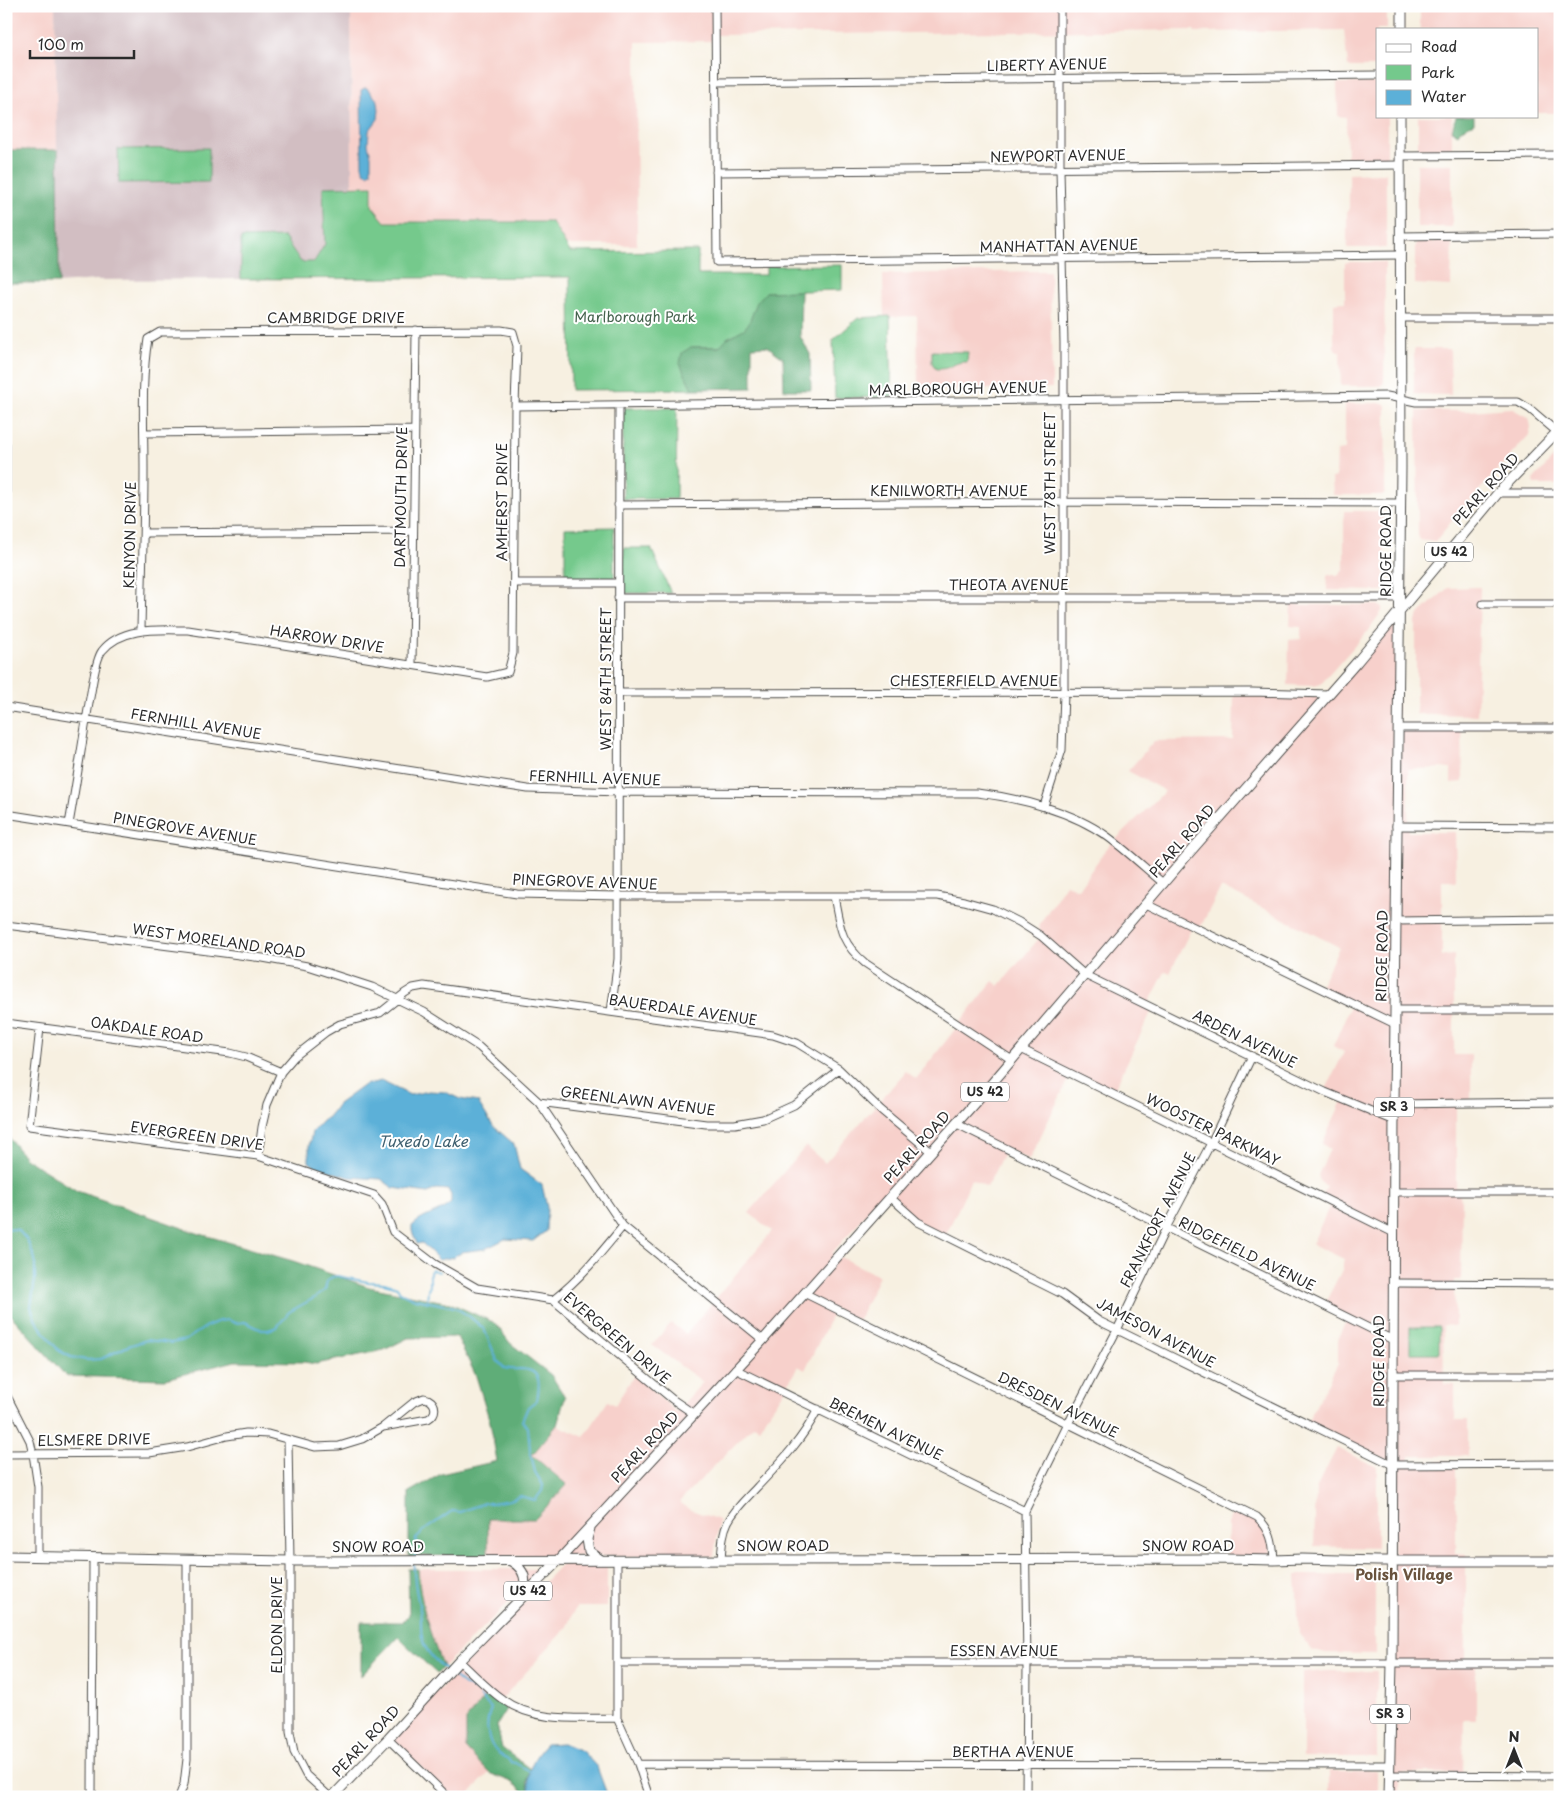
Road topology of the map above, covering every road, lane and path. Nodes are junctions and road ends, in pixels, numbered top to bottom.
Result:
1 (715, 6) edge
2 (1060, 6) edge
3 (1402, 6) edge
4 (1402, 28) edge
5 (1376, 75) edge
6 (1060, 78) junction
7 (716, 82) junction
8 (1400, 118) edge
9 (1560, 155) edge
10 (1400, 161) junction
11 (1060, 169) junction
12 (716, 172) junction
13 (1560, 234) edge
14 (1401, 236) junction
15 (1401, 255) junction
16 (1062, 259) junction
17 (1401, 318) junction
18 (1560, 318) edge
19 (416, 330) junction
20 (160, 332) joint
21 (513, 332) joint
22 (1401, 398) junction
23 (1063, 400) junction
24 (515, 406) junction
25 (619, 406) junction
26 (414, 430) junction
27 (1558, 431) edge
28 (144, 433) junction
29 (6, 444) edge
30 (1498, 493) junction
31 (1560, 493) edge
32 (6, 497) edge
33 (1063, 502) junction
34 (1400, 503) junction
35 (618, 505) junction
36 (413, 531) junction
37 (144, 533) junction
38 (514, 583) junction
39 (618, 583) junction
40 (618, 598) junction
41 (1062, 598) junction
42 (1399, 598) junction
43 (1483, 604) dead end
44 (1560, 604) edge
45 (1399, 610) junction
46 (141, 630) junction
47 (412, 665) junction
48 (508, 672) joint
49 (1064, 693) junction
50 (619, 694) junction
51 (1328, 694) junction
52 (6, 707) edge
53 (86, 720) junction
54 (1399, 728) junction
55 (1560, 728) edge
56 (618, 792) junction
57 (1044, 806) junction
58 (6, 814) edge
59 (69, 824) junction
60 (1396, 826) junction
61 (1560, 826) edge
62 (1164, 884) junction
63 (618, 896) junction
64 (834, 896) junction
65 (1146, 904) junction
66 (1560, 919) edge
67 (1397, 921) junction
68 (6, 925) edge
69 (1085, 974) junction
70 (397, 998) junction
71 (1395, 1010) junction
72 (1560, 1010) edge
73 (611, 1012) junction
74 (6, 1023) edge
75 (1395, 1024) junction
76 (40, 1028) junction
77 (1021, 1049) junction
78 (1252, 1056) junction
79 (1012, 1060) junction
80 (839, 1069) junction
81 (280, 1072) junction
82 (539, 1102) junction
83 (1560, 1102) edge
84 (1394, 1104) junction
85 (1395, 1121) junction
86 (956, 1124) junction
87 (1211, 1143) junction
88 (930, 1151) junction
89 (258, 1156) junction
90 (1395, 1192) junction
91 (1560, 1192) edge
92 (890, 1197) junction
93 (623, 1226) junction
94 (1166, 1228) junction
95 (1394, 1233) junction
96 (1394, 1284) junction
97 (1560, 1284) edge
98 (804, 1293) junction
99 (553, 1300) junction
100 (1117, 1330) junction
101 (763, 1340) junction
102 (1393, 1340) junction
103 (735, 1369) junction
104 (1393, 1374) junction
105 (1560, 1375) edge
106 (6, 1394) edge
107 (818, 1409) junction
108 (694, 1414) junction
109 (1068, 1424) junction
110 (383, 1427) junction
111 (288, 1440) junction
112 (6, 1454) edge
113 (33, 1454) junction
114 (1560, 1464) edge
115 (1393, 1465) junction
116 (1025, 1511) junction
117 (591, 1525) junction
118 (6, 1556) edge
119 (38, 1556) junction
120 (93, 1558) junction
121 (187, 1558) junction
122 (602, 1560) junction
123 (617, 1560) junction
124 (721, 1560) junction
125 (1026, 1560) junction
126 (1274, 1560) junction
127 (290, 1561) junction
128 (510, 1561) junction
129 (558, 1561) junction
130 (1392, 1561) junction
131 (1560, 1561) edge
132 (521, 1598) junction
133 (459, 1661) junction
134 (617, 1663) junction
135 (1392, 1663) junction
136 (1560, 1663) edge
137 (1027, 1664) junction
138 (617, 1718) junction
139 (388, 1739) junction
140 (638, 1764) junction
141 (1026, 1765) junction
142 (1389, 1765) junction
143 (1389, 1775) junction
144 (1560, 1776) edge
145 (92, 1797) edge
146 (179, 1797) edge
147 (331, 1797) edge
148 (448, 1797) edge
149 (649, 1797) edge
150 (1026, 1797) edge
151 (1389, 1797) edge

1 - 7 street
2 - 6 street, WEST 78TH STREET
3 - 4 main road
5 - 6 street, LIBERTY AVENUE
6 - 7 street, LIBERTY AVENUE
6 - 11 street, WEST 78TH STREET
7 - 12 street
8 - 10 main road, RIDGE ROAD
9 - 10 street, NEWPORT AVENUE
10 - 11 street, NEWPORT AVENUE
10 - 14 main road, RIDGE ROAD
11 - 12 street, NEWPORT AVENUE
11 - 16 street, WEST 78TH STREET
12 - 16 street, MANHATTAN AVENUE
13 - 14 street
14 - 15 main road, RIDGE ROAD
15 - 16 street, MANHATTAN AVENUE
15 - 17 main road, RIDGE ROAD
16 - 23 street, WEST 78TH STREET
17 - 18 street
17 - 22 main road, RIDGE ROAD
19 - 20 street, CAMBRIDGE DRIVE
19 - 21 street, CAMBRIDGE DRIVE
19 - 26 street, DARTMOUTH DRIVE
20 - 28 street, KENYON DRIVE
21 - 24 street, AMHERST DRIVE
22 - 23 street, MARLBOROUGH AVENUE
22 - 27 street, MARLBOROUGH AVENUE
22 - 34 main road, RIDGE ROAD
23 - 25 street, MARLBOROUGH AVENUE
23 - 33 street, WEST 78TH STREET
24 - 25 street, MARLBOROUGH AVENUE
24 - 38 street, AMHERST DRIVE
25 - 35 street, WEST 84TH STREET
26 - 28 street
26 - 36 street, DARTMOUTH DRIVE
27 - 30 main road, PEARL ROAD / US 42
28 - 37 street, KENYON DRIVE
29 - 32 street
30 - 31 street
30 - 45 main road, PEARL ROAD / US 42
33 - 34 street, KENILWORTH AVENUE
33 - 35 street, KENILWORTH AVENUE
33 - 41 street, WEST 78TH STREET
34 - 42 main road, RIDGE ROAD
35 - 39 street, WEST 84TH STREET
36 - 37 street
36 - 47 street, DARTMOUTH DRIVE
37 - 46 street, KENYON DRIVE
38 - 39 street
38 - 48 street, AMHERST DRIVE
39 - 40 street, WEST 84TH STREET
40 - 41 street, THEOTA AVENUE
40 - 50 street, WEST 84TH STREET
41 - 42 street, THEOTA AVENUE
41 - 49 street, WEST 78TH STREET
42 - 45 main road, RIDGE ROAD
43 - 44 street
45 - 51 main road, PEARL ROAD / US 42
45 - 54 main road, RIDGE ROAD / SR 3
46 - 47 street, HARROW DRIVE
46 - 53 street
47 - 48 street, HARROW DRIVE
49 - 50 street, CHESTERFIELD AVENUE
49 - 51 street, CHESTERFIELD AVENUE
49 - 57 street, WEST 78TH STREET
50 - 56 street, WEST 84TH STREET
51 - 62 main road, PEARL ROAD / US 42
52 - 53 street, FERNHILL AVENUE
53 - 56 street, FERNHILL AVENUE
53 - 59 street
54 - 55 street
54 - 60 main road, RIDGE ROAD / SR 3
56 - 57 street, FERNHILL AVENUE
56 - 63 street, WEST 84TH STREET
57 - 62 street, FERNHILL AVENUE
58 - 59 street, PINEGROVE AVENUE
59 - 63 street, PINEGROVE AVENUE
60 - 61 street
60 - 67 main road, RIDGE ROAD / SR 3
62 - 65 main road, PEARL ROAD / US 42
63 - 64 street, PINEGROVE AVENUE
63 - 73 street, WEST 84TH STREET
64 - 69 street, PINEGROVE AVENUE
64 - 79 street
65 - 69 main road, PEARL ROAD / US 42
65 - 75 street
66 - 67 street
67 - 71 main road, RIDGE ROAD / SR 3
68 - 70 street, WEST MORELAND ROAD
69 - 77 main road, PEARL ROAD / US 42
69 - 78 street, ARDEN AVENUE
70 - 73 street, BAUERDALE AVENUE
70 - 81 street, BAUERDALE AVENUE
70 - 82 street, WEST MORELAND ROAD
71 - 72 street
71 - 75 main road, RIDGE ROAD / SR 3
73 - 80 street, BAUERDALE AVENUE
74 - 76 street, OAKDALE ROAD
75 - 84 main road, RIDGE ROAD / SR 3
76 - 81 street, OAKDALE ROAD
76 - 89 street, EVERGREEN DRIVE
77 - 79 main road, PEARL ROAD / US 42
77 - 87 street, WOOSTER PARKWAY
78 - 85 street, ARDEN AVENUE
78 - 87 street, FRANKFORT AVENUE
79 - 86 main road, PEARL ROAD / US 42
80 - 82 street, GREENLAWN AVENUE
80 - 88 street, BAUERDALE AVENUE
81 - 89 street
82 - 93 street, WEST MORELAND ROAD
83 - 84 street
84 - 85 main road, RIDGE ROAD / SR 3
85 - 90 main road, RIDGE ROAD / SR 3
86 - 88 main road, PEARL ROAD / US 42
86 - 94 street, RIDGEFIELD AVENUE
87 - 94 street, FRANKFORT AVENUE
87 - 95 street, WOOSTER PARKWAY
88 - 92 main road, PEARL ROAD / US 42
89 - 99 street, EVERGREEN DRIVE
90 - 91 street
90 - 95 main road, RIDGE ROAD / SR 3
92 - 98 main road, PEARL ROAD / US 42
92 - 100 street, JAMESON AVENUE
93 - 99 street
93 - 101 street, WEST MORELAND ROAD
94 - 100 street, FRANKFORT AVENUE
94 - 102 street, RIDGEFIELD AVENUE
95 - 96 main road, RIDGE ROAD / SR 3
96 - 97 street
96 - 102 main road, RIDGE ROAD / SR 3
98 - 101 main road, PEARL ROAD / US 42
98 - 109 street, DRESDEN AVENUE
99 - 108 street, EVERGREEN DRIVE
100 - 109 street, FRANKFORT AVENUE
100 - 115 street, JAMESON AVENUE
101 - 103 main road, PEARL ROAD / US 42
102 - 104 main road, RIDGE ROAD / SR 3
103 - 107 street, BREMEN AVENUE
103 - 108 main road, PEARL ROAD / US 42
104 - 105 street
104 - 115 main road, RIDGE ROAD / SR 3
106 - 113 street
107 - 116 street, BREMEN AVENUE
107 - 124 street
108 - 117 main road, PEARL ROAD / US 42
109 - 116 street, FRANKFORT AVENUE
109 - 126 street, DRESDEN AVENUE
110 - 110 street, ELSMERE DRIVE
110 - 111 street, ELSMERE DRIVE
111 - 113 street, ELSMERE DRIVE
111 - 127 street, ELDON DRIVE
112 - 113 street, ELSMERE DRIVE
113 - 119 street
114 - 115 street
115 - 130 main road, RIDGE ROAD / SR 3
116 - 125 street, FRANKFORT AVENUE
117 - 122 main road
117 - 129 main road, PEARL ROAD / US 42
118 - 119 main road, SNOW ROAD
119 - 120 main road, SNOW ROAD
120 - 121 main road, SNOW ROAD
120 - 145 street
121 - 127 main road, SNOW ROAD
121 - 146 street
122 - 123 main road, SNOW ROAD
122 - 129 main road, SNOW ROAD
123 - 124 main road, SNOW ROAD
123 - 134 street
124 - 125 main road, SNOW ROAD
125 - 126 main road, SNOW ROAD
125 - 137 street, FRANKFORT AVENUE
126 - 130 main road, SNOW ROAD
127 - 128 main road, SNOW ROAD
127 - 147 street, ELDON DRIVE
128 - 129 main road, SNOW ROAD
128 - 132 main road
129 - 132 main road, PEARL ROAD / US 42
130 - 131 main road, SNOW ROAD
130 - 135 main road, RIDGE ROAD / SR 3
132 - 133 main road, PEARL ROAD / US 42
133 - 138 street
133 - 139 main road, PEARL ROAD / US 42
134 - 137 street, ESSEN AVENUE
134 - 138 street
135 - 136 street, ESSEN AVENUE
135 - 137 street, ESSEN AVENUE
135 - 142 main road, RIDGE ROAD / SR 3
137 - 141 street, FRANKFORT AVENUE
138 - 140 street
139 - 147 main road, PEARL ROAD / US 42
139 - 148 street
140 - 141 street, BERTHA AVENUE
140 - 149 street
141 - 142 street, BERTHA AVENUE
141 - 150 street, FRANKFORT AVENUE
142 - 143 main road, RIDGE ROAD / SR 3
143 - 144 street
143 - 151 main road, RIDGE ROAD / SR 3

